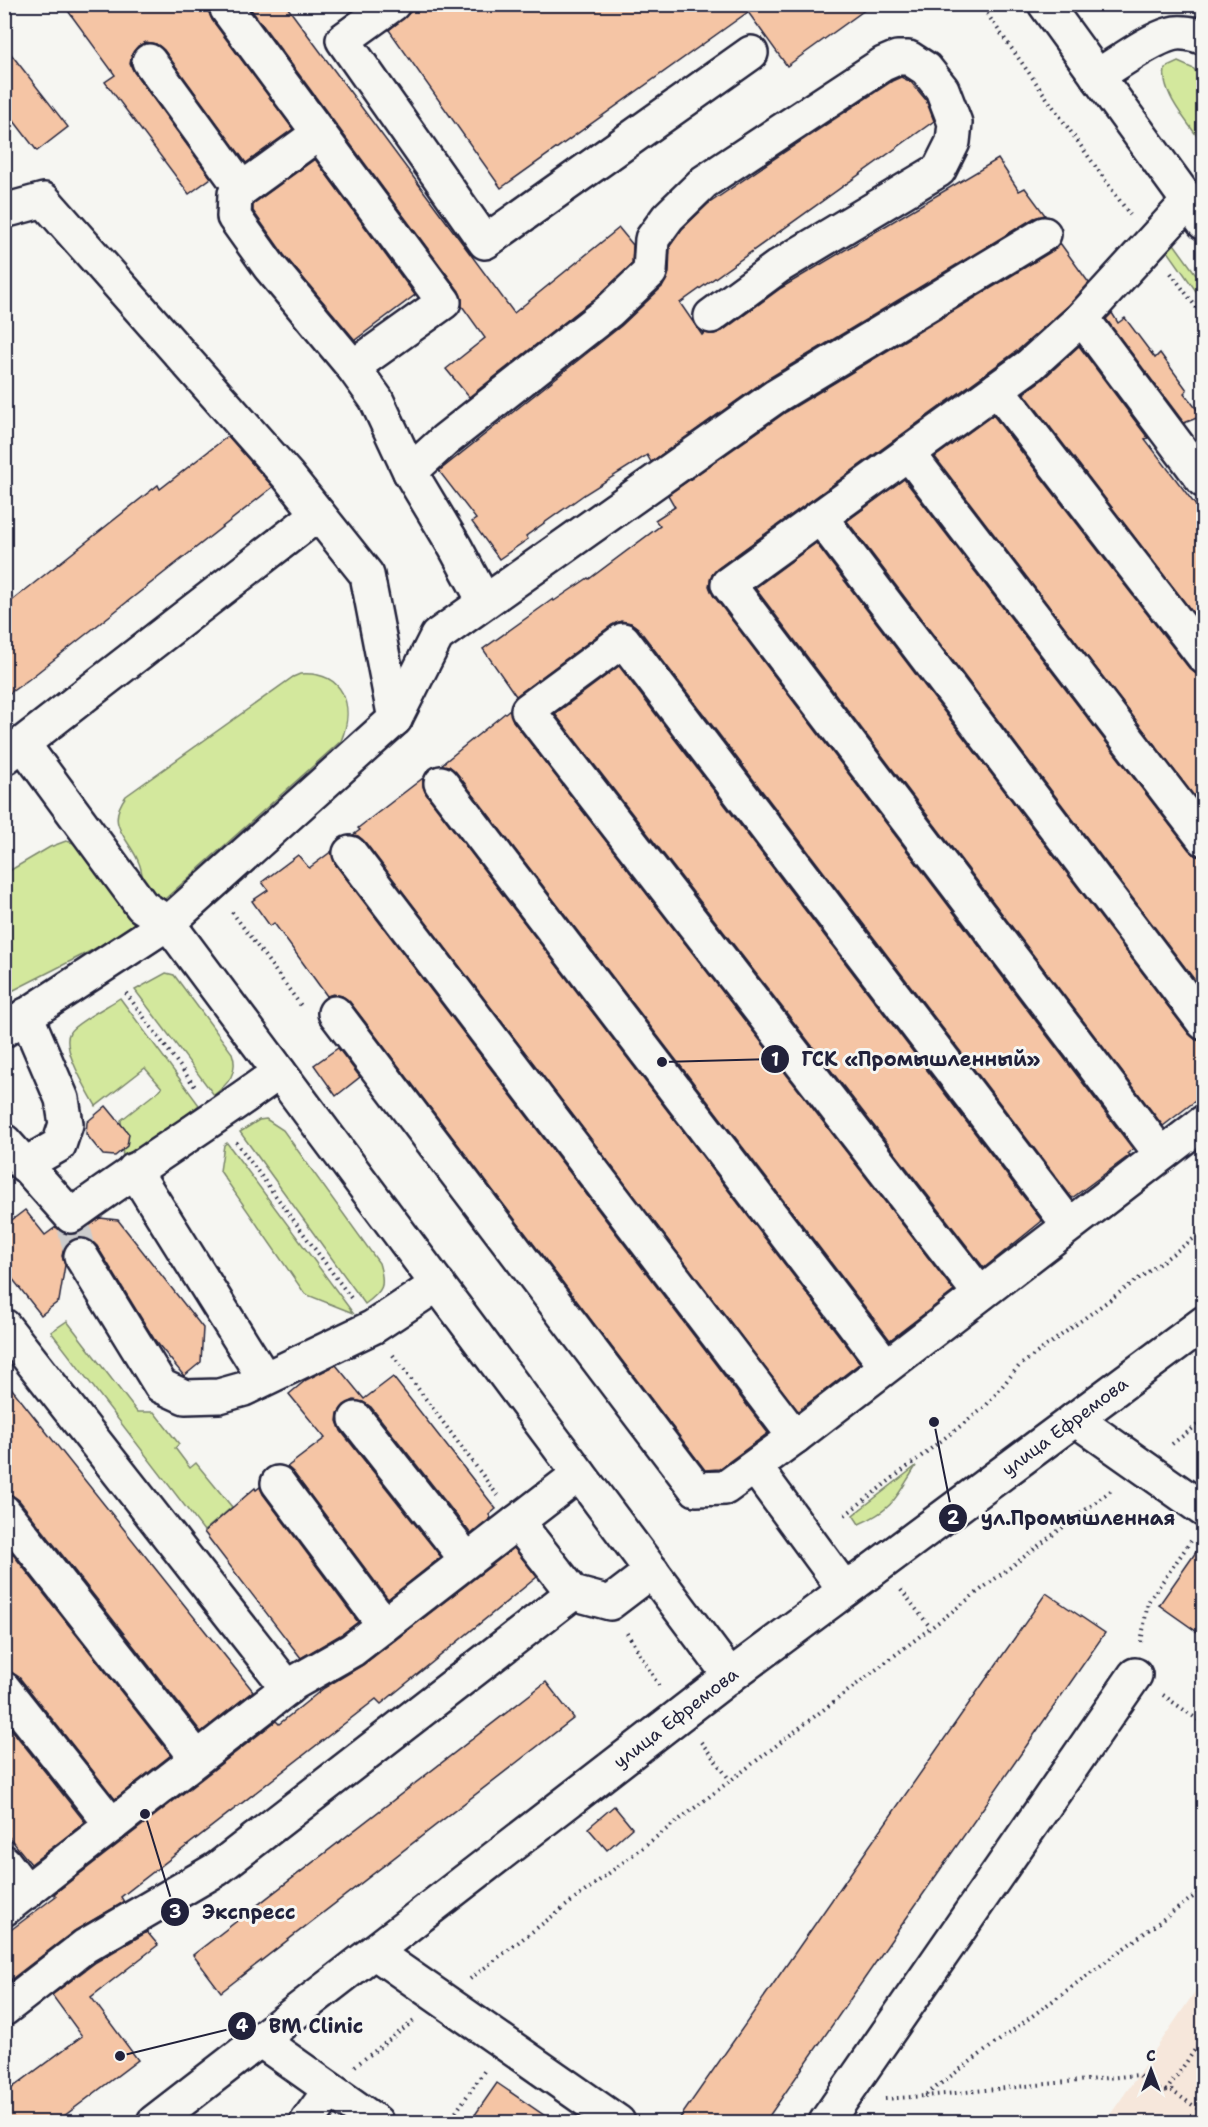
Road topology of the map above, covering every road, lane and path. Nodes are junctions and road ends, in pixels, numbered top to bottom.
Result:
1 (393, 4) edge
2 (980, 4) edge
3 (1045, 4) edge
4 (227, 9) dead end
5 (1203, 38) edge
6 (751, 53) dead end
7 (149, 61) dead end
8 (1097, 76) junction
9 (319, 133) junction
10 (242, 189) junction
11 (4, 211) edge
12 (1196, 212) edge
13 (1044, 234) dead end
14 (1150, 244) junction
15 (711, 316) dead end
16 (1082, 318) junction
17 (1203, 318) edge
18 (353, 367) junction
19 (997, 389) junction
20 (908, 453) junction
21 (410, 472) junction
22 (1203, 481) edge
23 (318, 514) junction
24 (820, 517) junction
25 (484, 601) junction
26 (1203, 657) edge
27 (395, 719) junction
28 (14, 751) edge
29 (441, 783) dead end
30 (1203, 839) edge
31 (350, 853) dead end
32 (211, 884) junction
33 (168, 923) junction
34 (124, 990) dead end
35 (335, 1013) joint
36 (15, 1022) edge
37 (1203, 1023) edge
38 (279, 1072) junction
39 (218, 1117) junction
40 (1203, 1122) edge
41 (14, 1153) edge
42 (1161, 1154) junction
43 (134, 1170) junction
44 (1069, 1225) junction
45 (1203, 1231) edge
46 (81, 1256) tunnel mouth
47 (438, 1284) junction
48 (980, 1294) junction
49 (1203, 1323) edge
50 (4, 1326) edge
51 (373, 1327) junction
52 (886, 1366) junction
53 (264, 1378) junction
54 (356, 1419) dead end
55 (1075, 1419) junction
56 (1203, 1420) edge
57 (795, 1437) junction
58 (754, 1467) junction
59 (1142, 1467) junction
60 (579, 1474) junction
61 (278, 1483) dead end
62 (4, 1512) edge
63 (844, 1515) dead end
64 (1200, 1521) edge
65 (517, 1522) junction
66 (467, 1560) junction
67 (652, 1571) junction
68 (899, 1587) dead end
69 (845, 1590) junction
70 (573, 1593) junction
71 (610, 1603) junction
72 (384, 1625) junction
73 (930, 1627) junction
74 (1135, 1675) junction
75 (730, 1676) junction
76 (659, 1687) dead end
77 (288, 1688) junction
78 (4, 1689) edge
79 (1203, 1724) edge
80 (697, 1737) dead end
81 (197, 1758) junction
82 (730, 1780) junction
83 (112, 1825) junction
84 (4, 1862) edge
85 (1203, 1889) edge
86 (16, 1900) edge
87 (374, 1952) junction
88 (442, 2000) junction
89 (4, 2009) edge
90 (1203, 2037) edge
91 (260, 2040) junction
92 (504, 2042) junction
93 (328, 2089) junction
94 (1166, 2091) junction
95 (924, 2096) junction
96 (833, 2113) edge
97 (1203, 2113) edge
98 (154, 2122) edge
99 (307, 2122) edge
100 (376, 2122) edge
101 (449, 2122) edge
102 (618, 2122) edge

1 - 6 street
2 - 14 path
3 - 8 street
4 - 9 street
5 - 8 street
7 - 10 street
8 - 12 street
9 - 10 street
9 - 18 street
10 - 18 street
11 - 23 street
12 - 14 street
13 - 25 street
14 - 16 street
14 - 17 path
15 - 21 street
16 - 19 street
16 - 22 street
18 - 21 street
19 - 20 street
19 - 26 street
20 - 24 street
20 - 30 street
21 - 25 street
23 - 27 street
23 - 28 street
24 - 37 street
24 - 42 street
25 - 27 street
27 - 32 street
28 - 33 street
29 - 52 street
31 - 57 street
32 - 33 street
32 - 35 path
33 - 36 street
33 - 38 street
34 - 39 path
35 - 58 street
36 - 41 street
38 - 39 street
38 - 47 street
39 - 43 street
39 - 51 path
40 - 42 street
41 - 43 street
42 - 44 street
43 - 53 street
44 - 48 street
44 - 48 street
45 - 63 path
46 - 53 street
47 - 51 street
47 - 60 street
48 - 52 street
49 - 55 street, улица Ефремова
50 - 77 street
51 - 53 street
51 - 65 path
52 - 57 street
54 - 66 street
55 - 59 street
55 - 69 street, улица Ефремова
56 - 59 path
57 - 58 street
58 - 69 street
59 - 64 street
59 - 73 path
60 - 65 street
60 - 67 street
61 - 72 street
62 - 81 street
64 - 74 path
65 - 66 street
65 - 70 street
66 - 72 street
67 - 71 street
67 - 75 street
68 - 73 path
69 - 75 street, улица Ефремова
70 - 71 street
70 - 89 street
71 - 76 path
72 - 77 street
73 - 82 path
74 - 79 path
74 - 96 street
75 - 87 street, улица Ефремова
77 - 81 street
78 - 83 street
80 - 82 path
81 - 83 street
82 - 88 path
83 - 86 street
84 - 86 street
85 - 95 path
87 - 88 street
87 - 91 street, улица Ефремова
88 - 92 street
88 - 93 path
90 - 94 path
91 - 93 street
91 - 98 street, улица Ефремова
92 - 101 path
92 - 102 street
93 - 99 street
93 - 100 street
94 - 95 path
94 - 97 path
95 - 96 path

